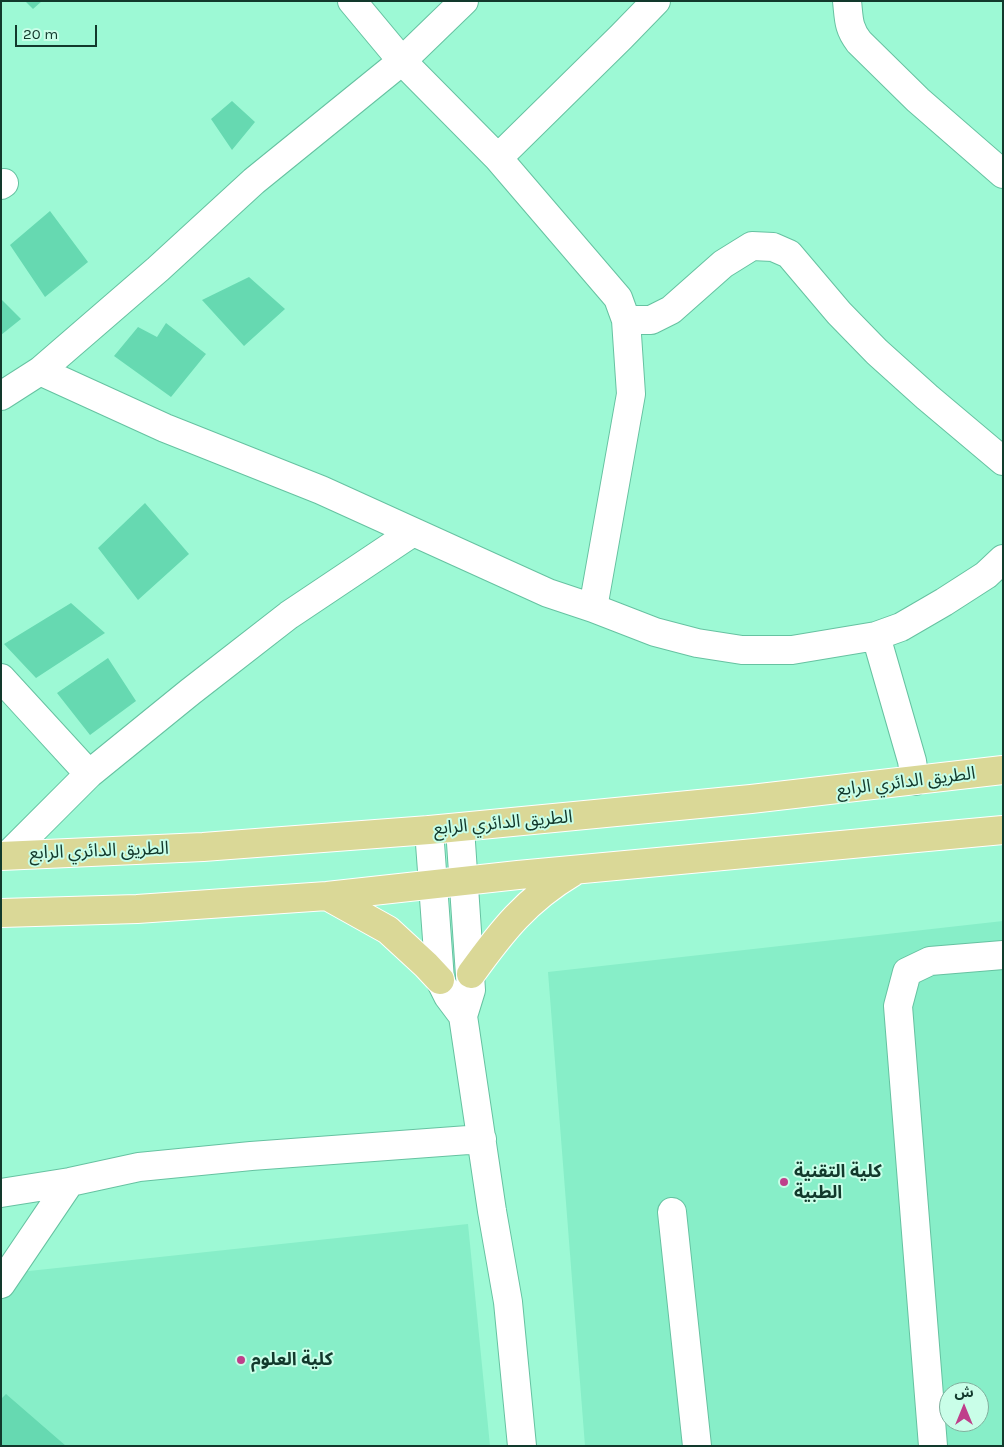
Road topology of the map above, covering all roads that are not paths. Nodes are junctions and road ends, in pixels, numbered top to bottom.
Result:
1 (352, 1) edge
2 (464, 1) edge
3 (656, 1) edge
4 (847, 1) edge
5 (402, 61) junction
6 (498, 158) junction
7 (1003, 174) edge
8 (626, 320) junction
9 (40, 371) junction
10 (1, 396) edge
11 (1003, 461) edge
12 (413, 532) junction
13 (1003, 559) edge
14 (593, 608) junction
15 (876, 636) junction
16 (1, 678) edge
17 (1003, 770) edge
18 (89, 774) junction
19 (915, 781) junction
20 (460, 828) junction
21 (429, 830) junction
22 (1003, 830) edge
23 (4, 855) edge
24 (574, 871) junction
25 (464, 882) junction
26 (434, 885) junction
27 (327, 896) junction
28 (1, 913) edge
29 (1003, 954) edge
30 (470, 974) junction
31 (440, 980) junction
32 (463, 1016) junction
33 (482, 1139) junction
34 (70, 1182) junction
35 (1, 1193) edge
36 (672, 1212) dead end
37 (1, 1284) edge
38 (522, 1446) edge
39 (697, 1446) edge
40 (933, 1446) edge

1 - 5 street
2 - 5 street
3 - 6 street
4 - 7 street
5 - 6 street
5 - 9 street
6 - 8 street
8 - 11 street
8 - 14 street
9 - 10 street
9 - 12 street
12 - 14 street
12 - 18 street
13 - 15 street
14 - 15 street
15 - 19 street
16 - 18 street
17 - 19 main road, الطريق الدائري الرابع
18 - 23 street
19 - 20 main road, الطريق الدائري الرابع
20 - 21 main road, الطريق الدائري الرابع
20 - 25 street
21 - 23 main road, الطريق الدائري الرابع
21 - 26 street
22 - 24 main road
24 - 25 main road
24 - 30 main road
25 - 26 main road
25 - 30 street
26 - 27 main road
26 - 31 street
27 - 28 main road
27 - 31 main road
29 - 40 street
30 - 32 street
31 - 32 street
32 - 33 street
33 - 34 street
33 - 38 street
34 - 35 street
34 - 37 street
36 - 39 street

